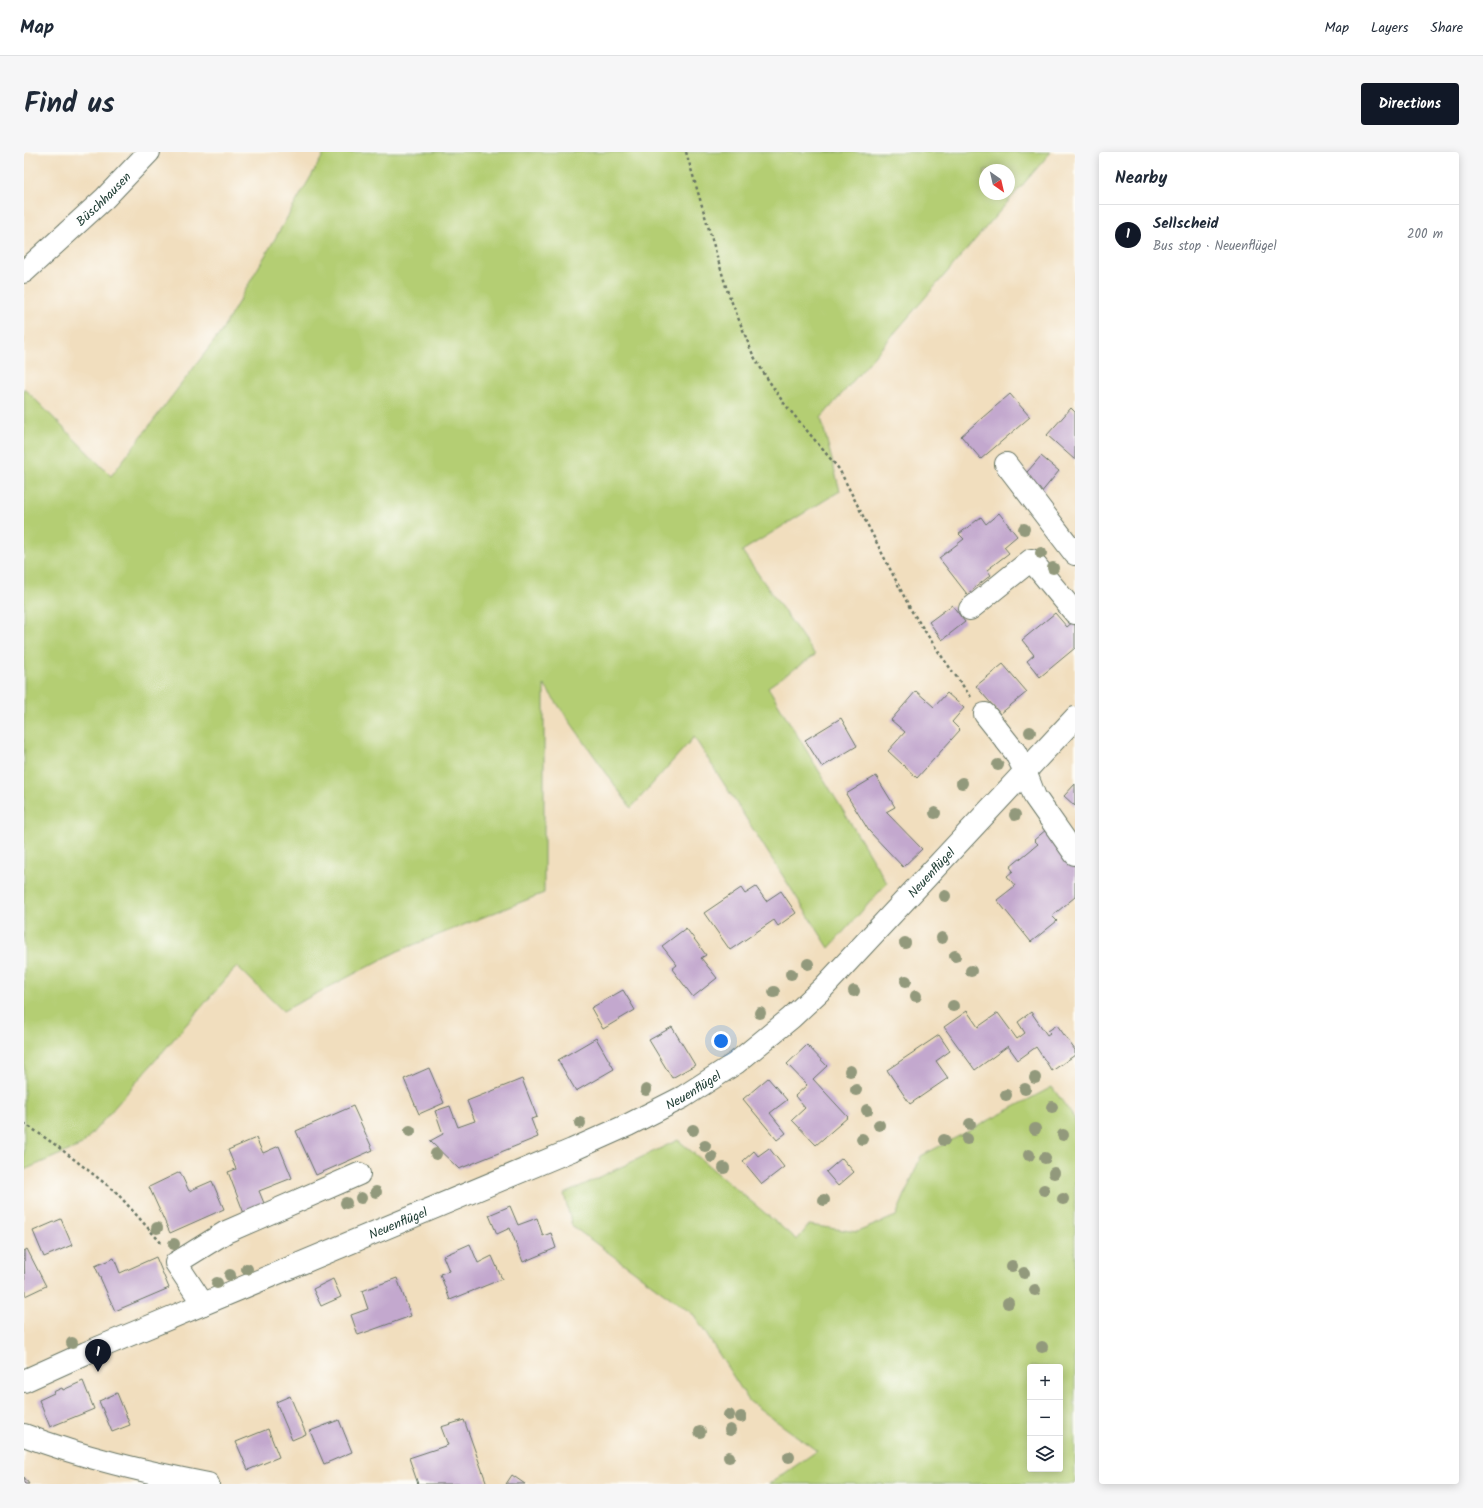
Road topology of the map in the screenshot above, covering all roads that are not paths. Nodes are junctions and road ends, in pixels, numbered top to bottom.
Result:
1 (149, 152) edge
2 (24, 272) edge
3 (1006, 464) dead end
4 (1075, 554) edge
5 (970, 609) dead end
6 (1075, 613) edge
7 (984, 714) road end
8 (1075, 718) edge
9 (1025, 772) junction
10 (1075, 854) edge
11 (359, 1174) dead end
12 (203, 1304) junction
13 (24, 1381) edge
14 (24, 1435) edge
15 (208, 1484) edge

1 - 2 main road, Büschhausen
3 - 4 main road
5 - 6 main road
7 - 9 main road
8 - 9 main road, Neuenflügel
9 - 10 main road
9 - 12 main road, Neuenflügel
11 - 12 main road
12 - 13 main road, Neuenflügel
14 - 15 main road

